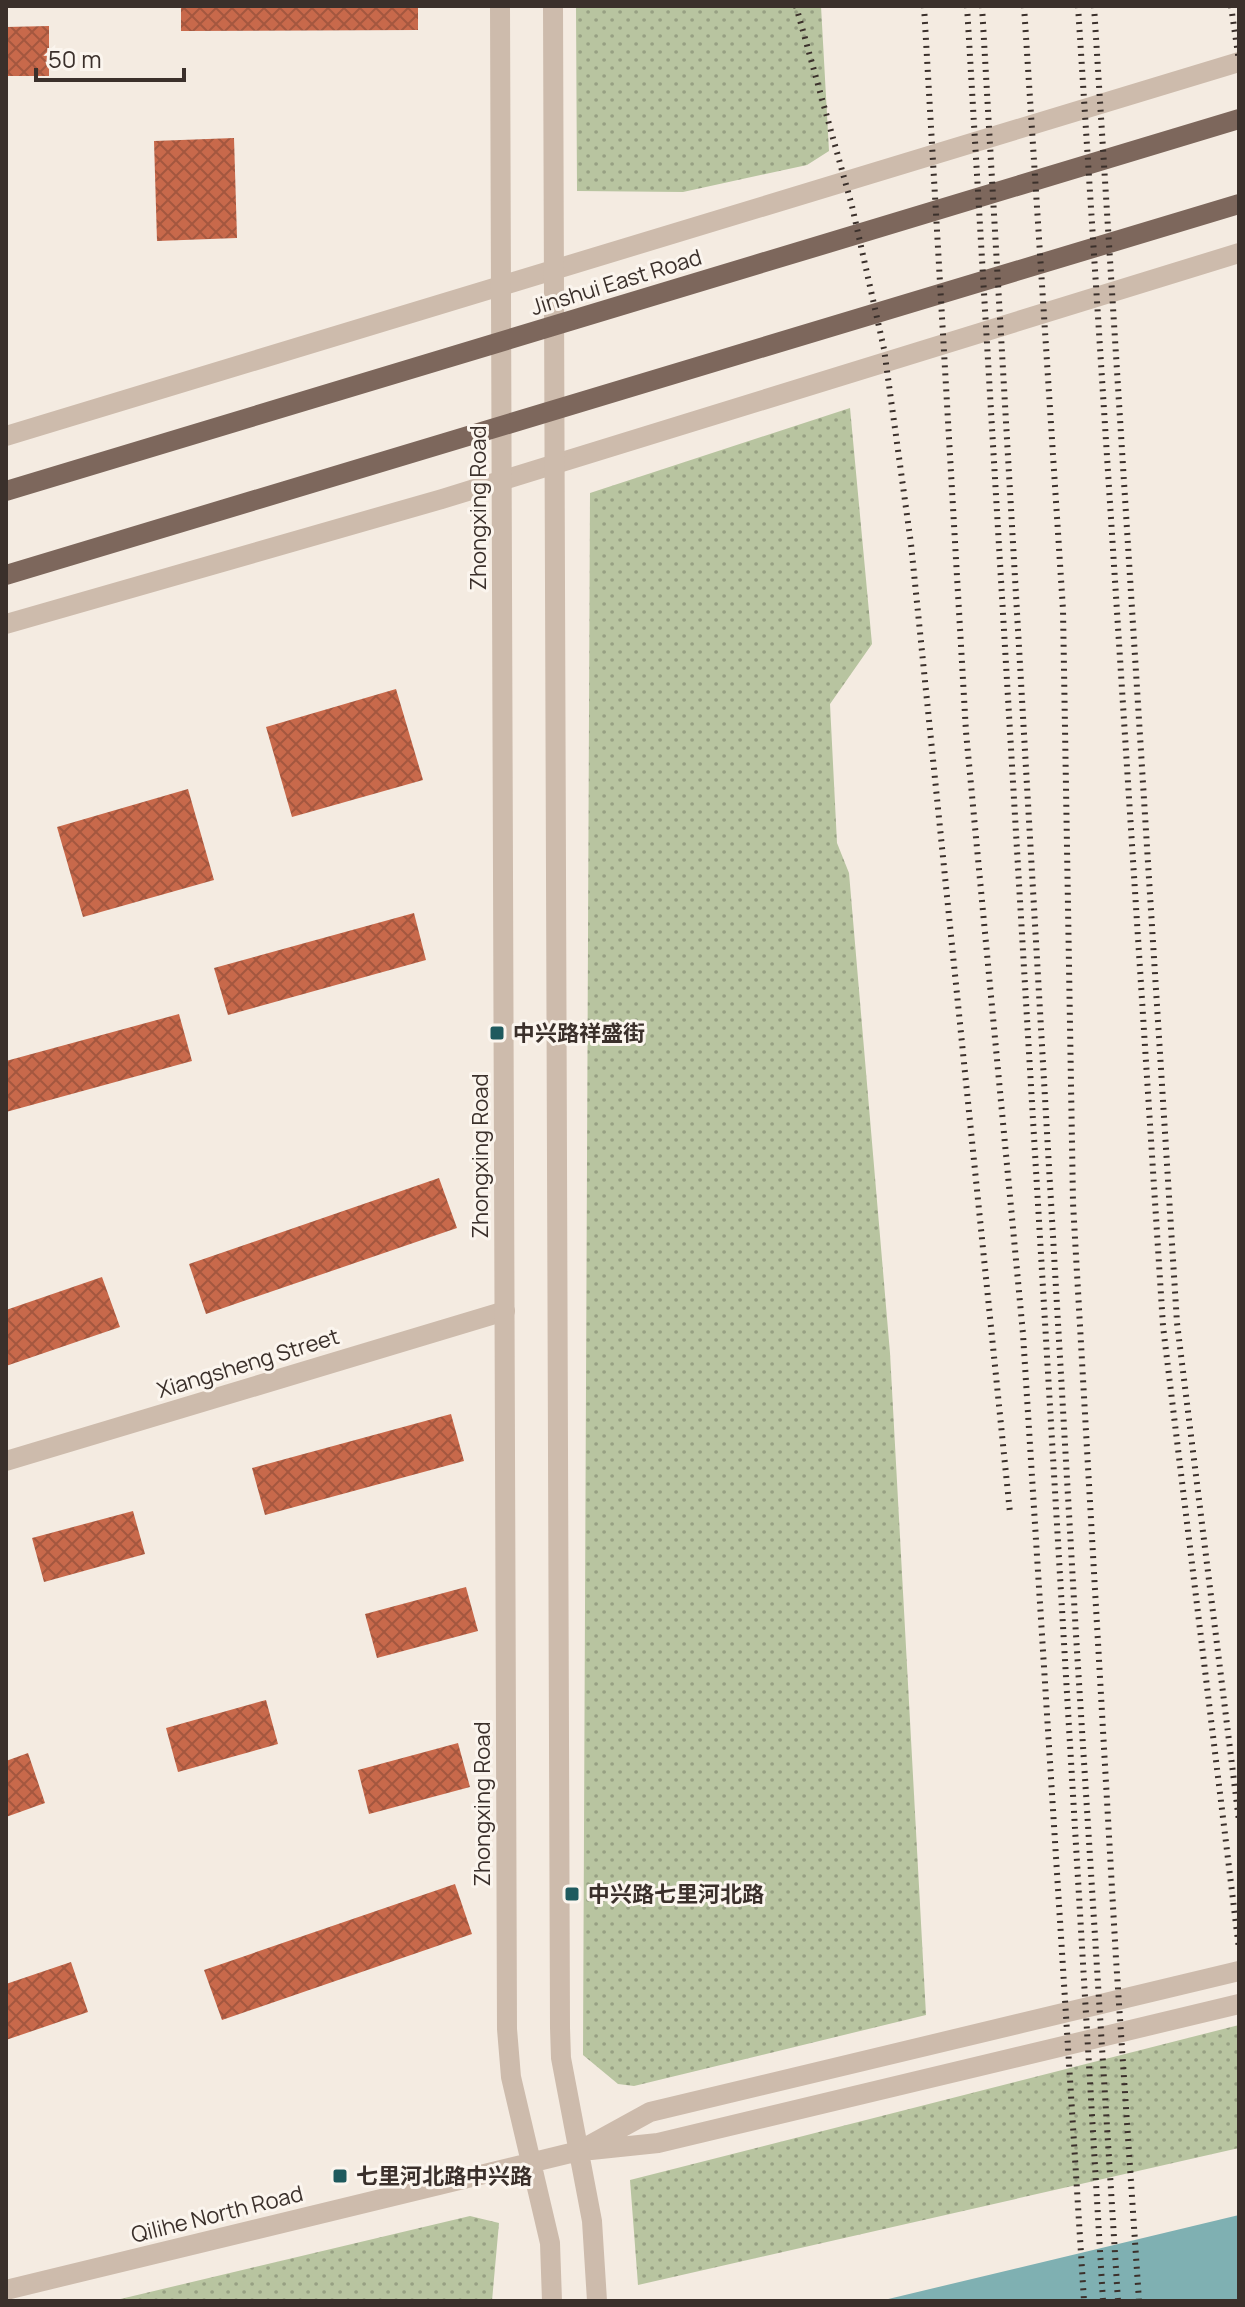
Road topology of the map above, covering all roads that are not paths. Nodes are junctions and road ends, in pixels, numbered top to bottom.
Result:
1 (500, 6) edge
2 (553, 6) edge
3 (1239, 62) edge
4 (1239, 119) edge
5 (1239, 204) edge
6 (1239, 253) edge
7 (554, 269) junction
8 (501, 286) junction
9 (554, 326) junction
10 (501, 342) junction
11 (555, 409) junction
12 (501, 425) junction
13 (6, 436) edge
14 (555, 464) junction
15 (502, 481) junction
16 (6, 491) edge
17 (6, 575) edge
18 (6, 624) edge
19 (505, 1311) junction
20 (6, 1461) edge
21 (1239, 1971) edge
22 (1239, 2004) edge
23 (579, 2151) junction
24 (531, 2163) junction
25 (6, 2290) edge
26 (552, 2301) edge
27 (597, 2301) edge

1 - 8 street, Zhongxing Road
2 - 7 street
3 - 7 street
4 - 9 main road, Jinshui East Road
5 - 11 main road
6 - 14 street
7 - 8 street
7 - 9 street
8 - 10 street, Zhongxing Road
8 - 13 street
9 - 10 main road, Jinshui East Road
9 - 11 street
10 - 12 street, Zhongxing Road
10 - 16 main road, Jinshui East Road
11 - 12 main road
11 - 14 street
12 - 15 street, Zhongxing Road
12 - 17 main road
14 - 15 street
14 - 23 street
15 - 18 street
15 - 19 street, Zhongxing Road
19 - 20 street, Xiangsheng Street
19 - 24 street, Zhongxing Road
21 - 23 street
22 - 23 street
23 - 24 street, Qilihe North Road
23 - 27 street
24 - 25 street, Qilihe North Road
24 - 26 street, Zhongxing Road

